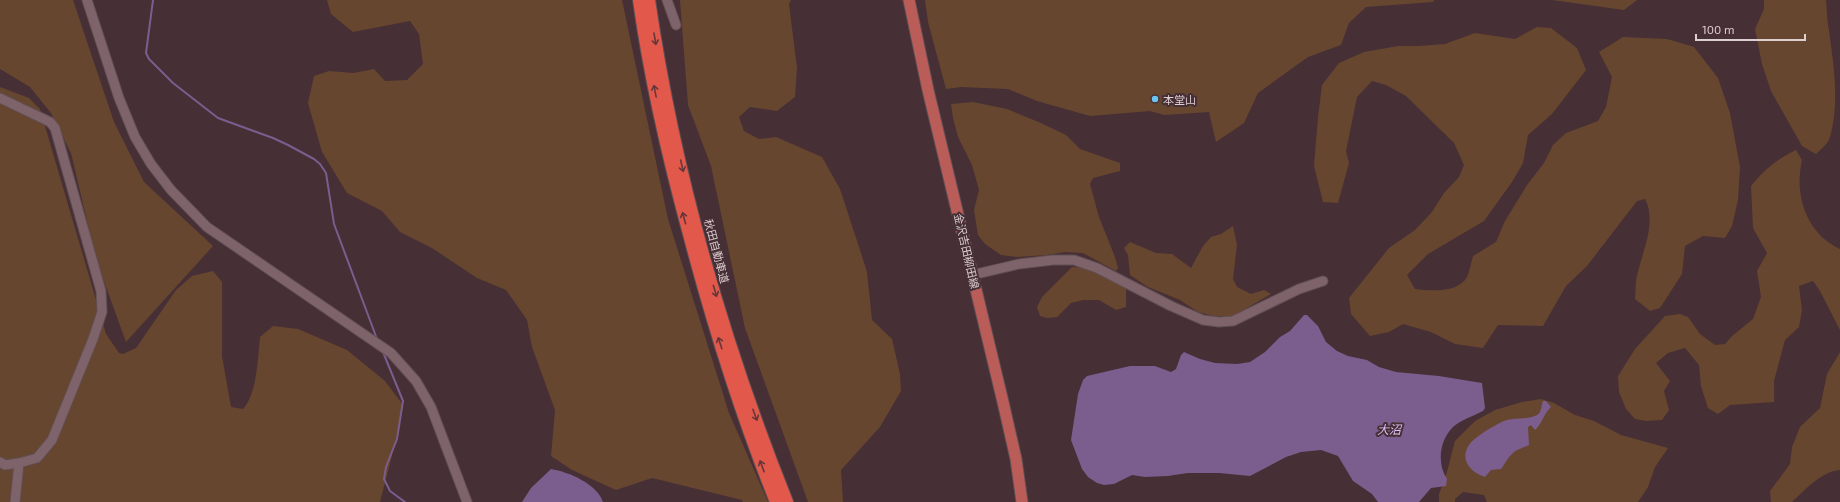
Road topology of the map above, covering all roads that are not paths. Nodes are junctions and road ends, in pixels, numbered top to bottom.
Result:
1 (87, 0) edge
2 (639, 0) edge
3 (649, 0) edge
4 (667, 0) edge
5 (909, 0) edge
6 (676, 25) dead end
7 (0, 98) edge
8 (972, 275) junction
9 (1323, 281) dead end
10 (0, 462) edge
11 (19, 463) junction
12 (15, 502) edge
13 (467, 502) edge
14 (776, 502) edge
15 (787, 502) edge
16 (1022, 502) edge

1 - 13 street
14 -> 2 highway, 秋田自動車道
3 -> 15 highway, 秋田自動車道
4 - 6 street
5 - 8 main road, 金沢吉田柳田線
7 - 11 street
8 - 9 street
8 - 16 main road, 金沢吉田柳田線
10 - 11 street
11 - 12 street

